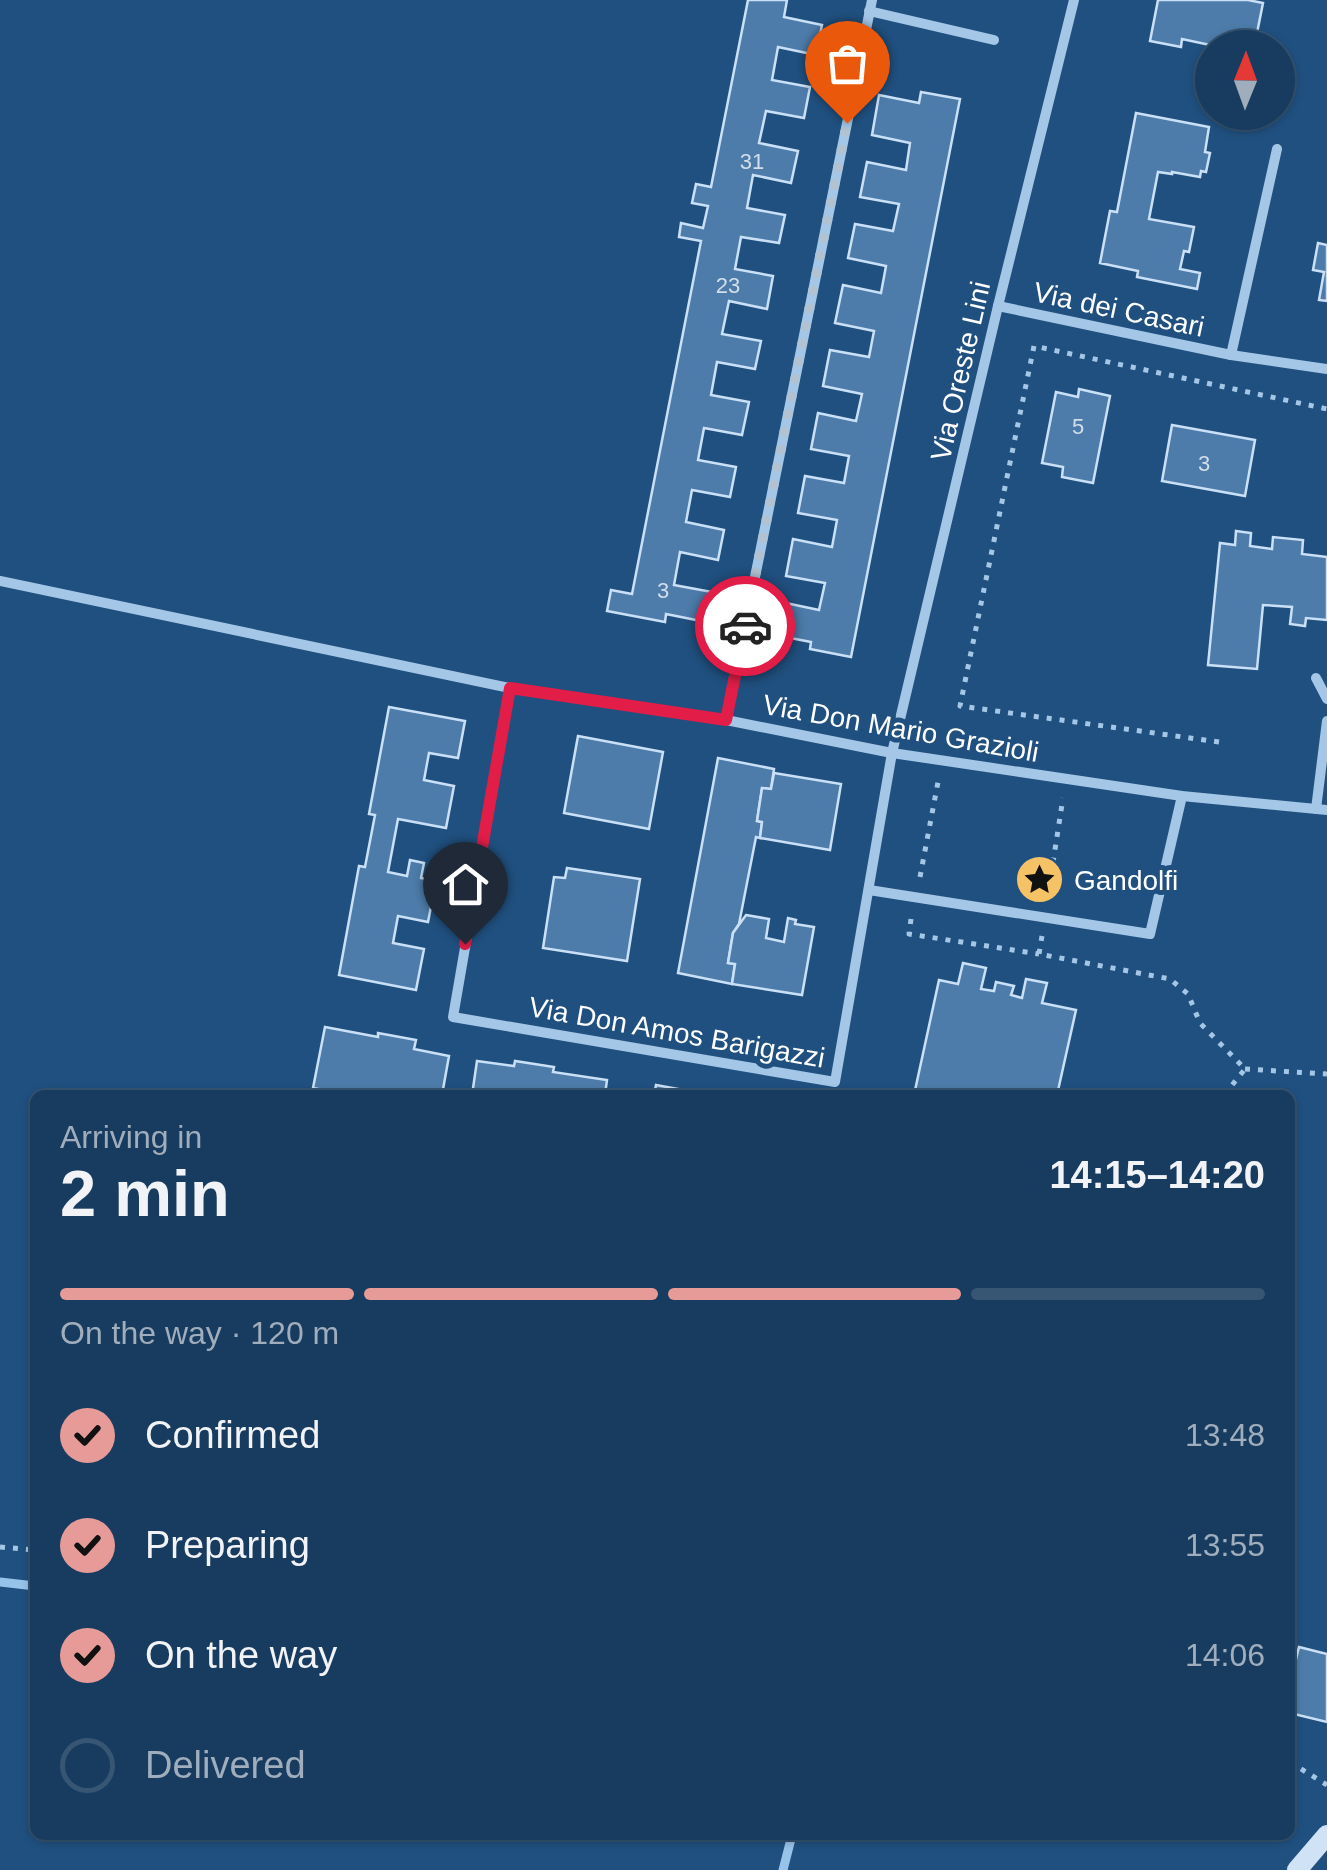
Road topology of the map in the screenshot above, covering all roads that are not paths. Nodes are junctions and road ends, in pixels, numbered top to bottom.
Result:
1 (1074, 0) edge
2 (871, 6) edge
3 (994, 40) dead end
4 (1277, 149) dead end
5 (998, 306) junction
6 (1231, 355) junction
7 (1327, 370) edge
8 (0, 581) edge
9 (1316, 678) dead end
10 (510, 688) junction
11 (1327, 699) edge
12 (726, 720) junction
13 (1327, 721) edge
14 (892, 753) junction
15 (1182, 796) junction
16 (1322, 809) edge
17 (868, 890) junction
18 (835, 1082) junction
19 (833, 1090) edge
20 (1327, 1835) edge
21 (1298, 1870) edge

1 - 5 street, Via Oreste Lini
2 - 3 street
2 - 12 street
4 - 6 street, Via dei Casari
5 - 6 street, Via dei Casari
5 - 14 street, Via Oreste Lini
6 - 7 street, Via dei Casari
8 - 10 street, Via Don Mario Grazioli
9 - 11 street
10 - 12 street, Via Don Mario Grazioli
10 - 18 street, Via Don Amos Barigazzi
12 - 14 street, Via Don Mario Grazioli
13 - 16 street
14 - 15 street, Via Don Mario Grazioli
14 - 17 street, Via Don Amos Barigazzi
15 - 16 street, Via Don Mario Grazioli
15 - 17 street
17 - 18 street, Via Don Amos Barigazzi
18 - 19 street
20 - 21 street

